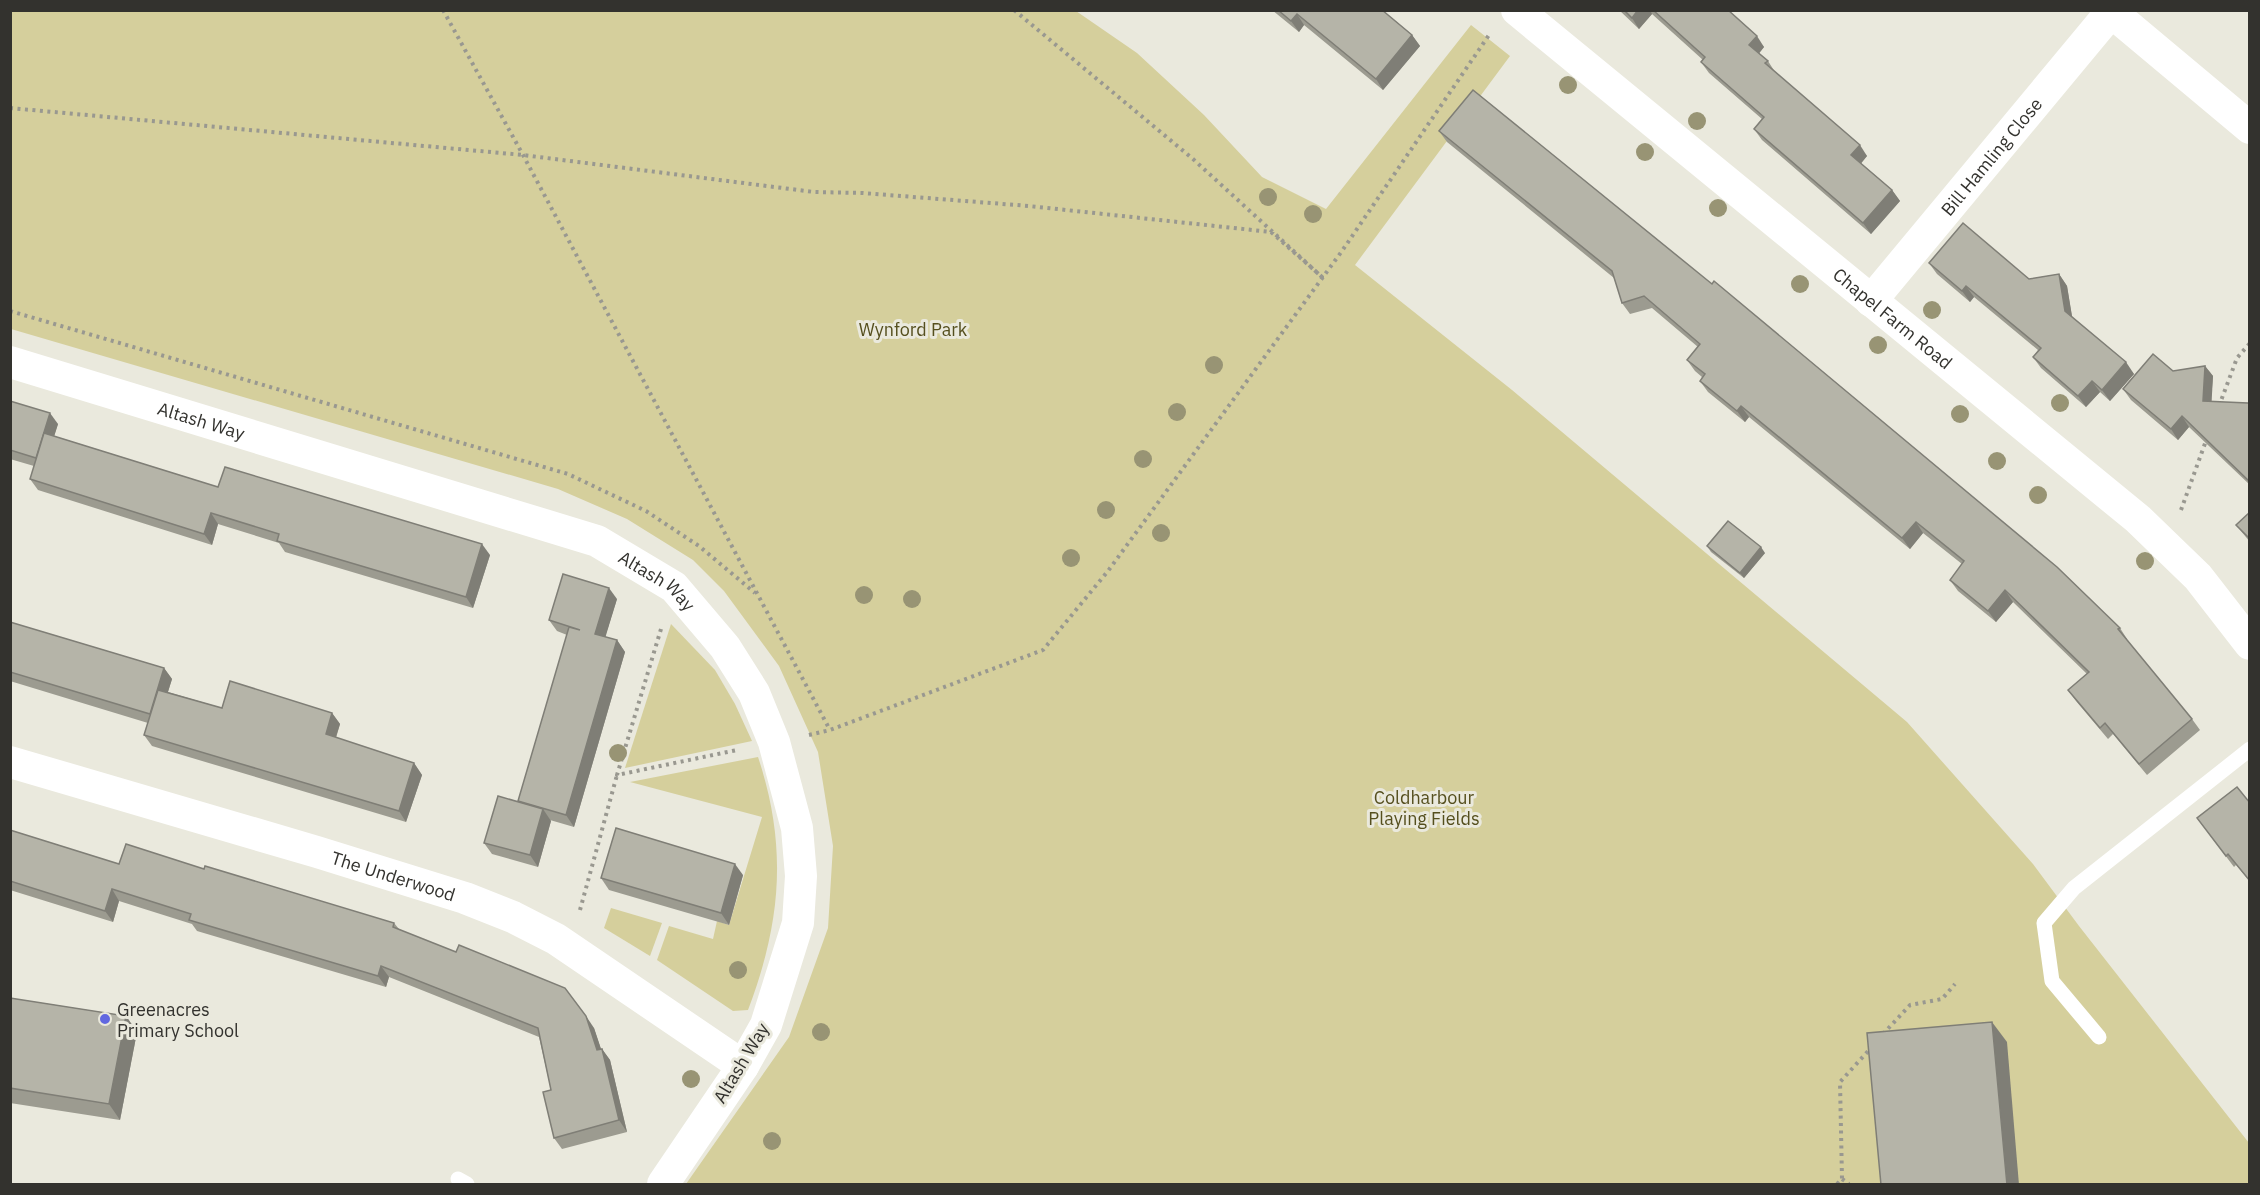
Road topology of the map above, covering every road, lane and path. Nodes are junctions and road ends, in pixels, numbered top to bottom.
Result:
1 (443, 10) edge
2 (1014, 10) edge
3 (2110, 11) edge
4 (1506, 19) edge
5 (10, 108) edge
6 (2250, 128) edge
7 (523, 154) junction
8 (1322, 277) junction
9 (1871, 301) junction
10 (10, 311) edge
11 (2250, 343) edge
12 (10, 362) edge
13 (2217, 411) edge
14 (2210, 432) edge
15 (2167, 548) junction
16 (674, 586) junction
17 (758, 595) junction
18 (2250, 644) edge
19 (830, 730) junction
20 (774, 742) junction
21 (2250, 749) edge
22 (10, 762) edge
23 (617, 775) junction
24 (569, 948) junction
25 (1954, 984) dead end
26 (2099, 1037) dead end
27 (1879, 1039) edge
28 (1871, 1048) edge
29 (743, 1066) junction
30 (1842, 1179) junction
31 (663, 1185) edge
32 (1838, 1185) edge
33 (1849, 1185) edge

1 - 7 path
2 - 8 path
3 - 6 street, Bill Hamling Close
3 - 9 street, Bill Hamling Close
4 - 8 path
4 - 9 street, Chapel Farm Road
5 - 7 path
7 - 8 path
7 - 17 path
8 - 19 path
9 - 15 street, Chapel Farm Road
10 - 17 path
11 - 13 path
12 - 16 street, Altash Way
14 - 15 path
15 - 18 street, Chapel Farm Road
16 - 20 street, Altash Way
16 - 23 path
17 - 19 path
19 - 20 path
20 - 23 path
20 - 29 street, Altash Way
21 - 26 lane
22 - 24 street, The Underwood
23 - 24 path
24 - 29 street, The Underwood
25 - 27 path
28 - 30 path
29 - 31 street, Altash Way
30 - 32 path
30 - 33 path

